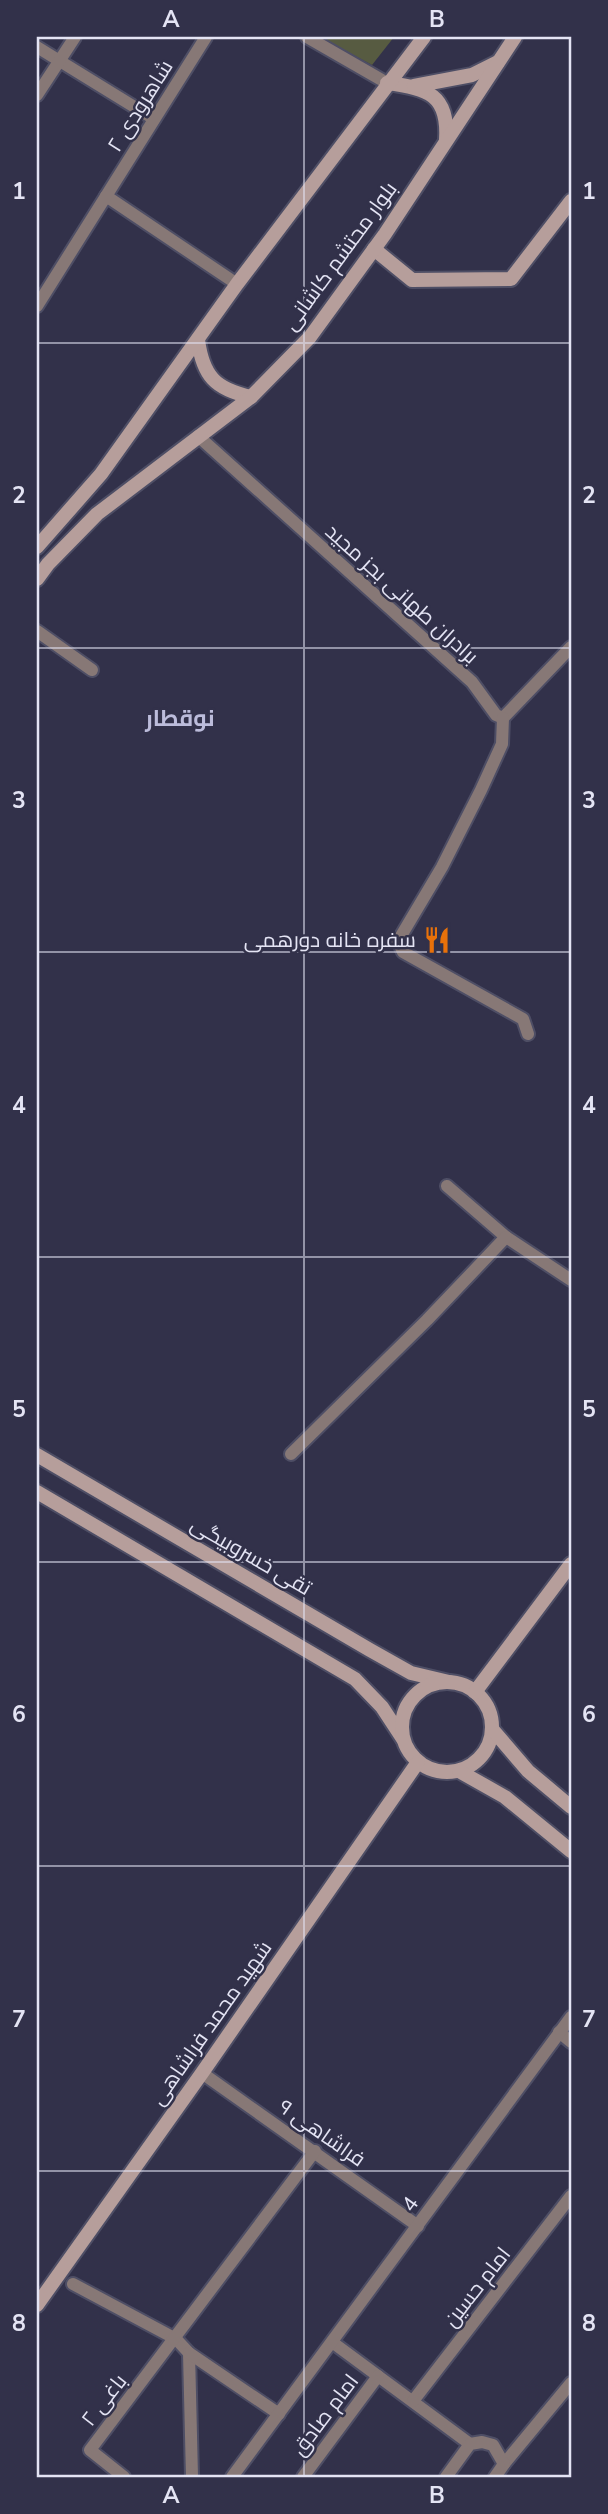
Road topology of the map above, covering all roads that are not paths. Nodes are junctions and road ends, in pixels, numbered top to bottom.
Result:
1 (75, 37) edge
2 (206, 37) edge
3 (307, 37) edge
4 (424, 37) edge
5 (515, 37) edge
6 (37, 47) edge
7 (59, 61) junction
8 (499, 61) junction
9 (387, 83) junction
10 (411, 86) junction
11 (37, 95) edge
12 (154, 119) junction
13 (446, 142) junction
14 (106, 196) junction
15 (571, 201) edge
16 (374, 249) junction
17 (237, 284) junction
18 (37, 306) edge
19 (198, 340) junction
20 (251, 397) junction
21 (198, 436) junction
22 (37, 547) edge
23 (37, 579) edge
24 (37, 631) edge
25 (571, 647) edge
26 (92, 670) dead end
27 (503, 718) junction
28 (528, 1034) dead end
29 (447, 1186) dead end
30 (506, 1237) junction
31 (571, 1280) edge
32 (291, 1454) dead end
33 (37, 1455) edge
34 (37, 1492) edge
35 (571, 1564) edge
36 (449, 1682) junction
37 (475, 1692) junction
38 (492, 1729) junction
39 (403, 1739) junction
40 (418, 1762) junction
41 (458, 1771) junction
42 (571, 1807) edge
43 (571, 1851) edge
44 (571, 2017) edge
45 (559, 2032) junction
46 (571, 2042) edge
47 (202, 2073) junction
48 (315, 2151) junction
49 (571, 2196) edge
50 (418, 2226) junction
51 (73, 2284) dead end
52 (37, 2305) edge
53 (176, 2339) junction
54 (332, 2342) junction
55 (189, 2353) junction
56 (379, 2376) junction
57 (571, 2383) edge
58 (413, 2401) junction
59 (279, 2414) junction
60 (470, 2444) junction
61 (504, 2464) junction
62 (124, 2477) edge
63 (192, 2477) edge
64 (232, 2477) edge
65 (303, 2477) edge
66 (446, 2477) edge
67 (495, 2477) edge

1 - 7 street
2 - 12 street, شاهرودی ۲
3 - 9 street
4 - 9 main road
5 - 8 main road, بلوار محتشم کاشانی
6 - 7 street
7 - 11 street
7 - 12 street
8 - 10 main road
8 - 13 main road, بلوار محتشم کاشانی
9 - 10 main road
9 - 17 main road
10 - 13 main road
12 - 14 street, شاهرودی ۲
13 - 16 main road, بلوار محتشم کاشانی
14 - 17 street
14 - 18 street, شاهرودی ۲
15 - 16 main road
16 - 20 main road, بلوار محتشم کاشانی
17 - 19 main road
19 - 20 main road
19 - 22 main road
20 - 21 main road, بلوار محتشم کاشانی
21 - 23 main road, بلوار محتشم کاشانی
21 - 27 street, برادران طهانی بجز مجید
24 - 26 street
25 - 27 street
27 - 28 street
29 - 30 street
30 - 31 street
30 - 32 street
33 - 36 main road, تقی خسروبیگی
34 - 39 main road
35 - 37 main road
36 - 37 main road
36 - 39 main road
37 - 38 main road
38 - 41 main road
38 - 42 main road
39 - 40 main road
40 - 41 main road
40 - 47 main road, شهید محمد فراشاهی
41 - 43 main road
44 - 45 street, 4
45 - 46 street
45 - 50 street, 4
47 - 48 street, فراشاهی ۹
47 - 52 main road, شهید محمد فراشاهی
48 - 50 street, فراشاهی ۹
48 - 53 street
49 - 58 street, امام حسین
50 - 54 street, 4
51 - 53 street
53 - 55 street
53 - 62 street, باغی ۲
54 - 56 street
54 - 59 street, 4
55 - 59 street
55 - 63 street
56 - 58 street
56 - 65 street, امام صادق
57 - 61 street
58 - 60 street
59 - 64 street, 4
60 - 61 street
60 - 66 street
61 - 67 street

